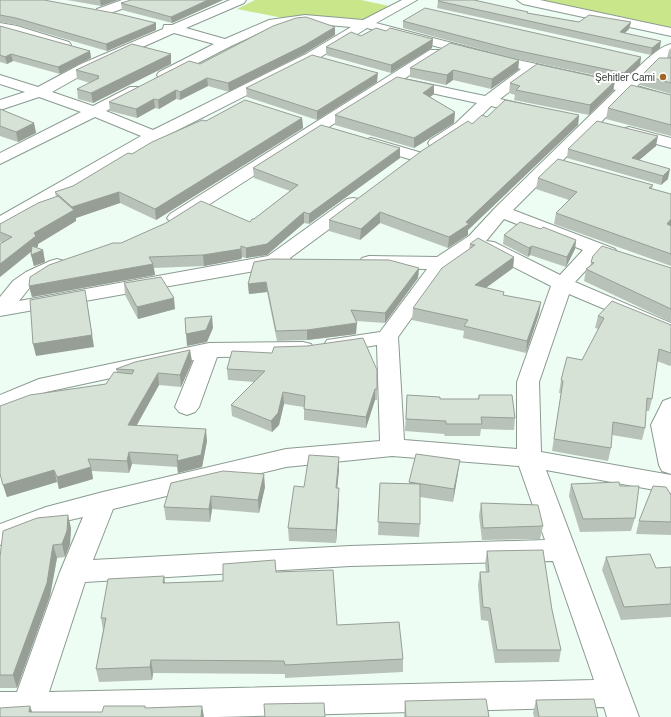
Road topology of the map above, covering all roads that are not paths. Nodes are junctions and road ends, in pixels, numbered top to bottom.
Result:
1 (135, 0) edge
2 (240, 0) edge
3 (382, 0) edge
4 (523, 0) edge
5 (410, 4) edge
6 (87, 9) edge
7 (102, 12) junction
8 (129, 17) edge
9 (151, 23) edge
10 (365, 24) junction
11 (0, 27) edge
12 (173, 29) junction
13 (671, 32) edge
14 (226, 43) junction
15 (447, 46) junction
16 (671, 48) edge
17 (311, 57) junction
18 (109, 58) junction
19 (646, 60) junction
20 (332, 64) edge
21 (671, 66) edge
22 (533, 68) junction
23 (373, 75) edge
24 (0, 79) edge
25 (393, 80) junction
26 (626, 88) junction
27 (38, 93) junction
28 (228, 97) junction
29 (487, 101) junction
30 (671, 101) edge
31 (250, 104) edge
32 (0, 105) edge
33 (94, 111) junction
34 (545, 113) edge
35 (309, 124) junction
36 (596, 124) junction
37 (340, 134) edge
38 (154, 136) junction
39 (355, 138) edge
40 (671, 143) edge
41 (416, 156) junction
42 (0, 159) edge
43 (551, 161) junction
44 (574, 167) edge
45 (398, 170) edge
46 (367, 193) edge
47 (501, 212) junction
48 (0, 224) edge
49 (160, 228) edge
50 (476, 240) junction
51 (596, 249) junction
52 (626, 259) edge
53 (74, 260) edge
54 (274, 261) junction
55 (306, 262) edge
56 (354, 262) edge
57 (442, 263) junction
58 (562, 284) junction
59 (0, 304) edge
60 (0, 310) edge
61 (671, 331) edge
62 (387, 337) junction
63 (209, 350) junction
64 (0, 404) edge
65 (187, 406) dead end
66 (671, 406) edge
67 (392, 448) junction
68 (529, 458) junction
69 (671, 465) edge
70 (671, 484) edge
71 (103, 501) junction
72 (0, 536) edge
73 (563, 550) junction
74 (74, 572) junction
75 (619, 705) edge
76 (14, 706) edge
77 (217, 710) edge

1 - 7 street
2 - 12 street
3 - 5 street
4 - 13 street
5 - 10 street
6 - 7 street
7 - 8 street
9 - 12 street
10 - 14 street
10 - 15 street
10 - 17 street
11 - 18 street
12 - 14 street
12 - 18 street
14 - 33 street
15 - 22 street
15 - 25 street
16 - 19 street
17 - 20 street
17 - 28 street
18 - 27 street
19 - 21 street
19 - 26 street
22 - 26 street
22 - 29 street
23 - 25 street
24 - 27 street
25 - 29 street
25 - 35 street
26 - 30 street
26 - 36 street
27 - 32 street
27 - 33 street
28 - 31 street
28 - 38 street
29 - 34 street
29 - 41 street
33 - 38 street
33 - 42 street
35 - 37 street
35 - 49 street
36 - 40 street
36 - 43 street
38 - 48 street
39 - 41 street
41 - 45 street
43 - 44 street
43 - 47 street
46 - 54 street
47 - 50 street
47 - 51 street
50 - 57 street
50 - 58 street
51 - 52 street
51 - 58 street
53 - 59 street
54 - 55 street
54 - 60 street
56 - 57 street
57 - 62 street
58 - 61 street
58 - 68 street
62 - 63 street
62 - 67 street
63 - 64 street
63 - 65 street
66 - 69 street
67 - 68 street
67 - 71 street
68 - 70 street
68 - 73 street
71 - 72 street
71 - 74 street
73 - 74 street
73 - 75 street
74 - 76 street
75 - 77 street
76 - 77 street

